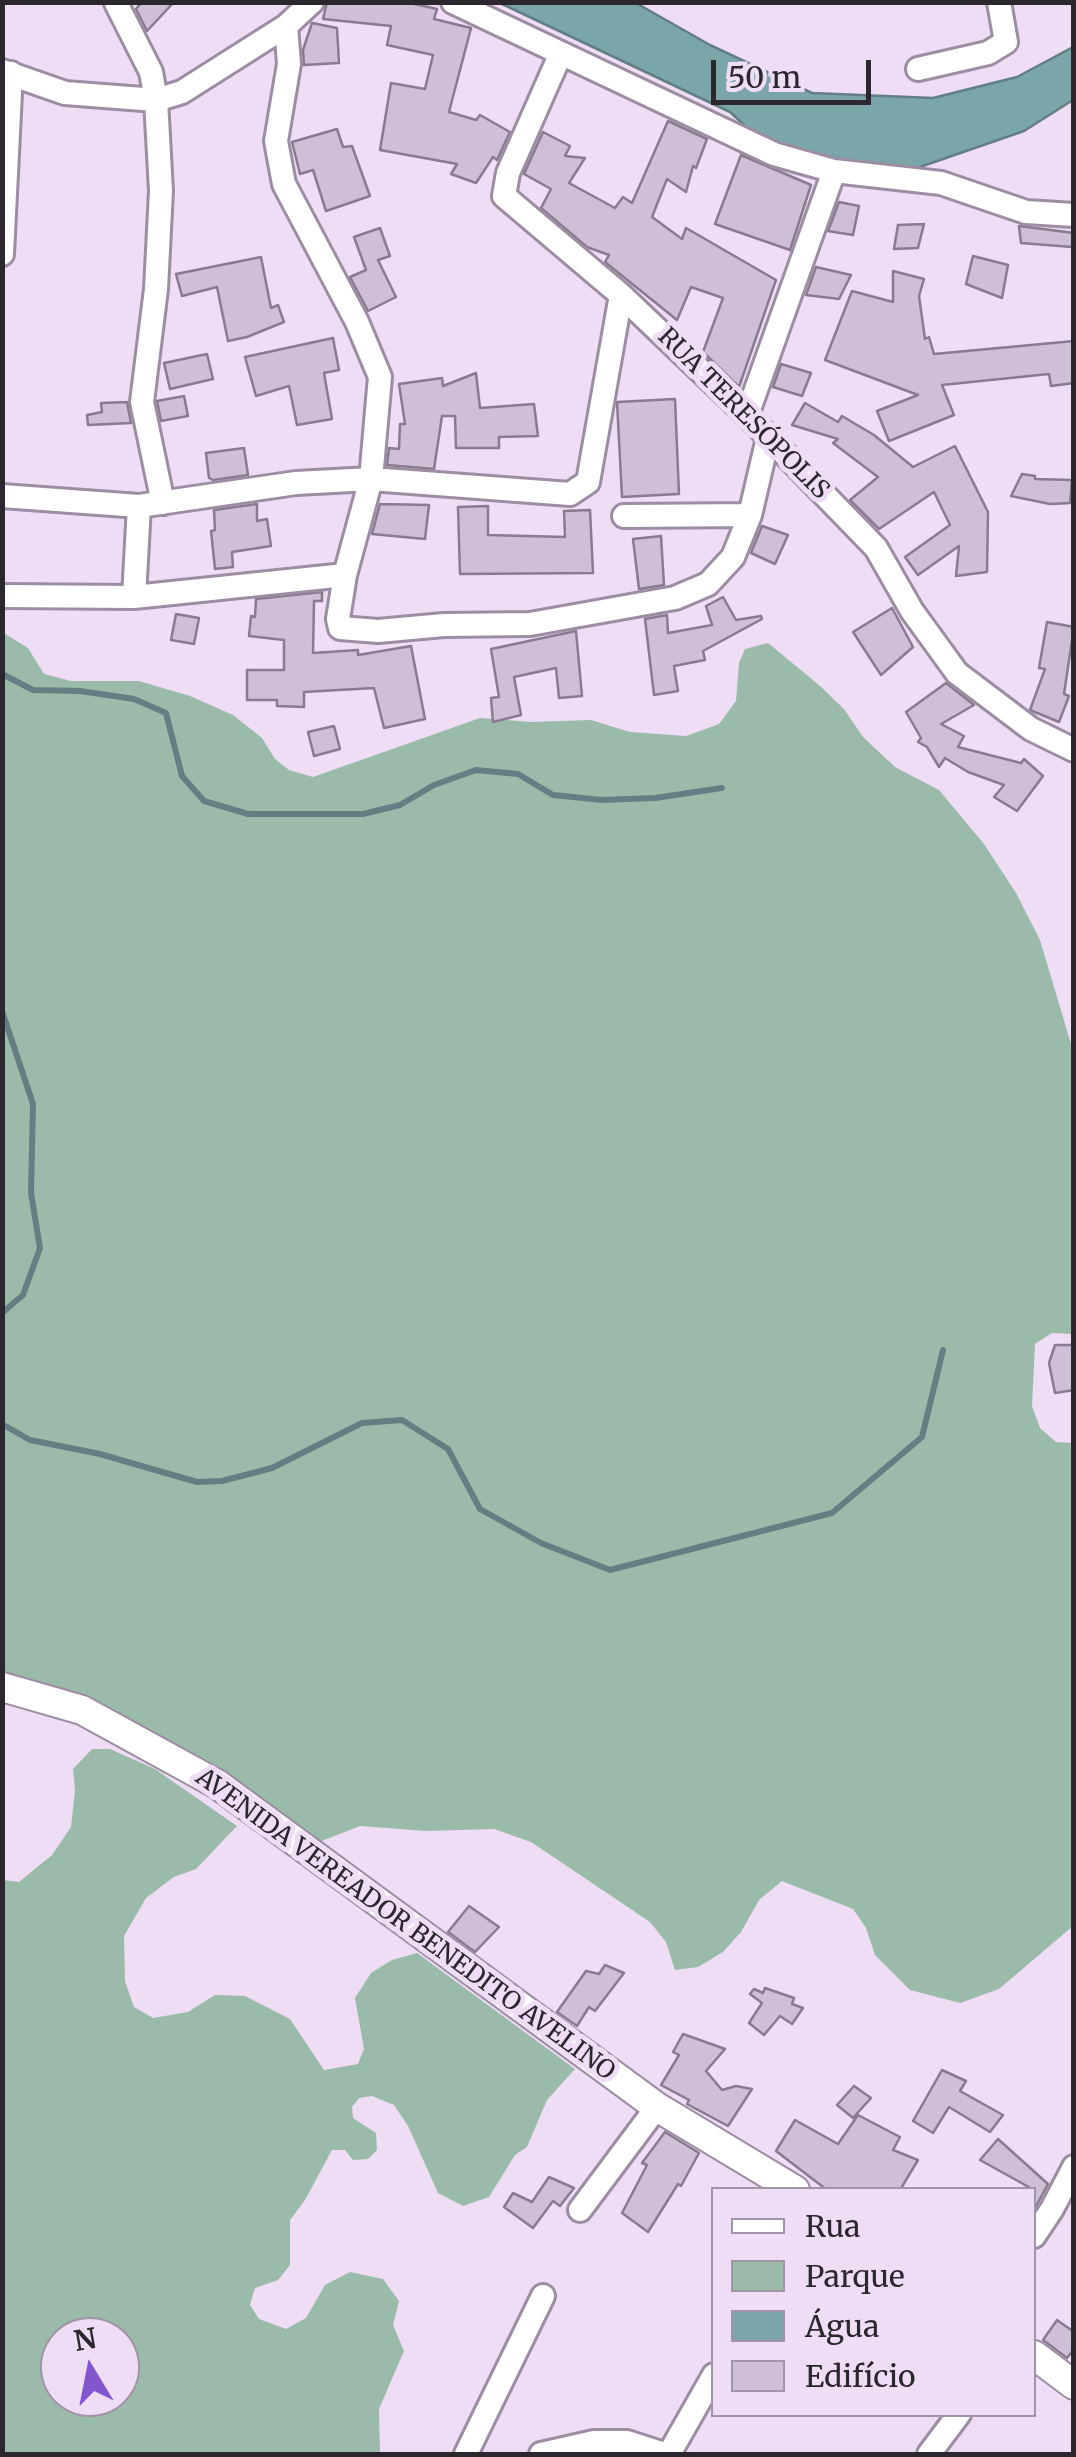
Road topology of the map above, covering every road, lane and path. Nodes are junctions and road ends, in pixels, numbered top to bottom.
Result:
1 (312, 2) edge
2 (453, 2) edge
3 (999, 2) edge
4 (116, 4) edge
5 (286, 26) junction
6 (562, 53) junction
7 (918, 68) dead end
8 (7, 72) edge
9 (156, 100) junction
10 (834, 171) junction
11 (1074, 215) edge
12 (2, 254) edge
13 (621, 295) junction
14 (747, 414) junction
15 (768, 438) junction
16 (371, 479) junction
17 (2, 496) edge
18 (163, 502) junction
19 (139, 506) junction
20 (750, 515) junction
21 (624, 516) dead end
22 (345, 575) junction
23 (2, 596) edge
24 (134, 596) junction
25 (1074, 750) edge
26 (2, 1687) edge
27 (657, 2107) junction
28 (1074, 2167) edge
29 (790, 2187) edge
30 (580, 2210) dead end
31 (1036, 2233) edge
32 (542, 2296) dead end
33 (1036, 2357) edge
34 (711, 2380) edge
35 (1074, 2385) edge
36 (957, 2417) edge
37 (466, 2454) edge
38 (540, 2454) edge
39 (666, 2454) edge
40 (929, 2454) edge

1 - 5 street
2 - 6 street
3 - 7 street
4 - 9 street
5 - 9 street
5 - 16 street
6 - 10 street
6 - 13 street, RUA TERESÓPOLIS
8 - 9 street
8 - 12 street
9 - 18 street
10 - 11 street
10 - 14 street
13 - 14 street, RUA TERESÓPOLIS
13 - 16 street
14 - 15 street, RUA TERESÓPOLIS
15 - 20 street
15 - 25 street, RUA TERESÓPOLIS
16 - 18 street
16 - 22 street
17 - 19 street
18 - 19 street
19 - 24 street
20 - 21 street
20 - 22 street
22 - 24 street
23 - 24 street
26 - 27 main road, AVENIDA VEREADOR BENEDITO AVELINO
27 - 29 main road, AVENIDA VEREADOR BENEDITO AVELINO
27 - 30 street
28 - 31 street
32 - 37 street
33 - 35 main road
34 - 39 street
36 - 40 street
38 - 39 street

